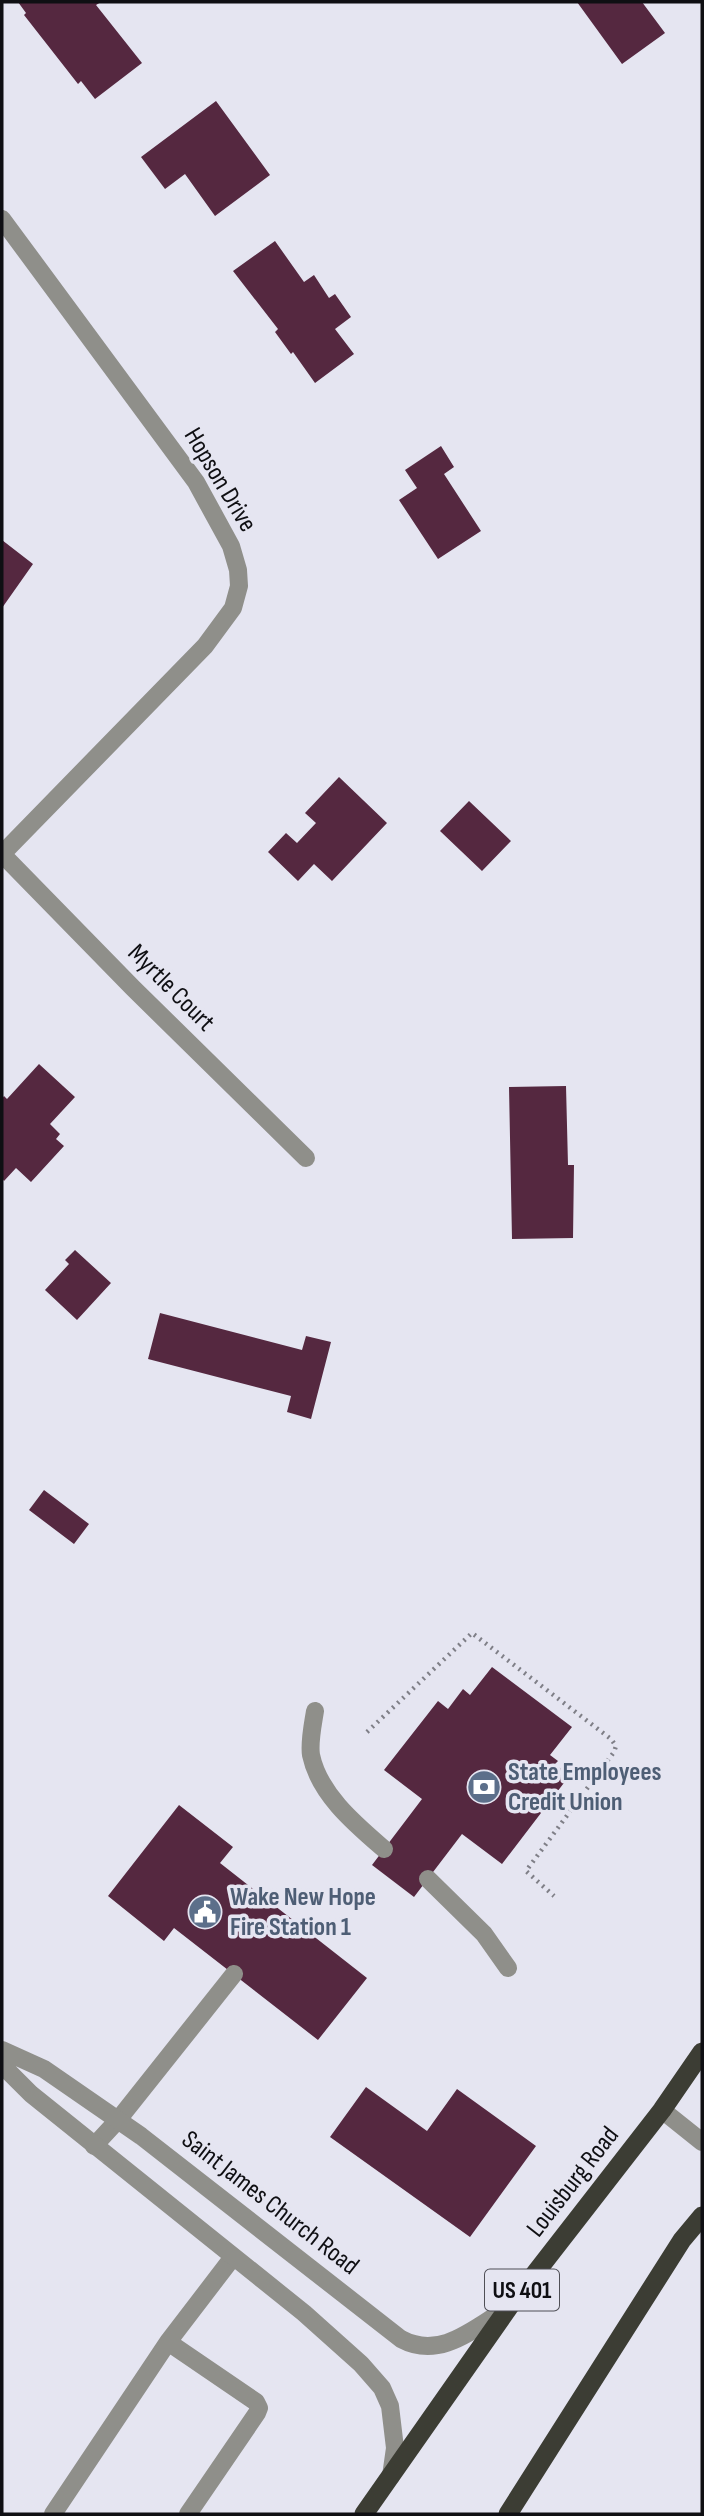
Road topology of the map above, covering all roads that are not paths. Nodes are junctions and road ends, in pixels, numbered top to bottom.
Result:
1 (2, 219) edge
2 (2, 854) edge
3 (306, 1158) dead end
4 (315, 1711) dead end
5 (384, 1849) dead end
6 (428, 1879) dead end
7 (508, 1968) dead end
8 (234, 1974) dead end
9 (2, 2050) edge
10 (702, 2052) edge
11 (2, 2065) edge
12 (662, 2110) junction
13 (118, 2120) junction
14 (702, 2142) edge
15 (94, 2146) junction
16 (702, 2216) edge
17 (233, 2257) junction
18 (509, 2307) junction
19 (168, 2342) junction
20 (390, 2476) junction
21 (53, 2514) edge
22 (188, 2514) edge
23 (363, 2514) edge
24 (508, 2514) edge

1 - 2 street, Hopson Drive
2 - 3 street, Myrtle Court
4 - 5 street
6 - 7 street
8 - 13 street
9 - 13 street, Saint James Church Road
10 - 12 highway, Louisburg Road / US 401
11 - 15 street
12 - 14 street
12 - 18 highway, Louisburg Road / US 401
13 - 15 street
13 - 18 street, Saint James Church Road
15 - 17 street
16 - 24 highway
17 - 19 street
17 - 20 street
18 - 20 highway, Louisburg Road / US 401
19 - 21 street
19 - 22 street
20 - 23 highway, Louisburg Road / US 401

